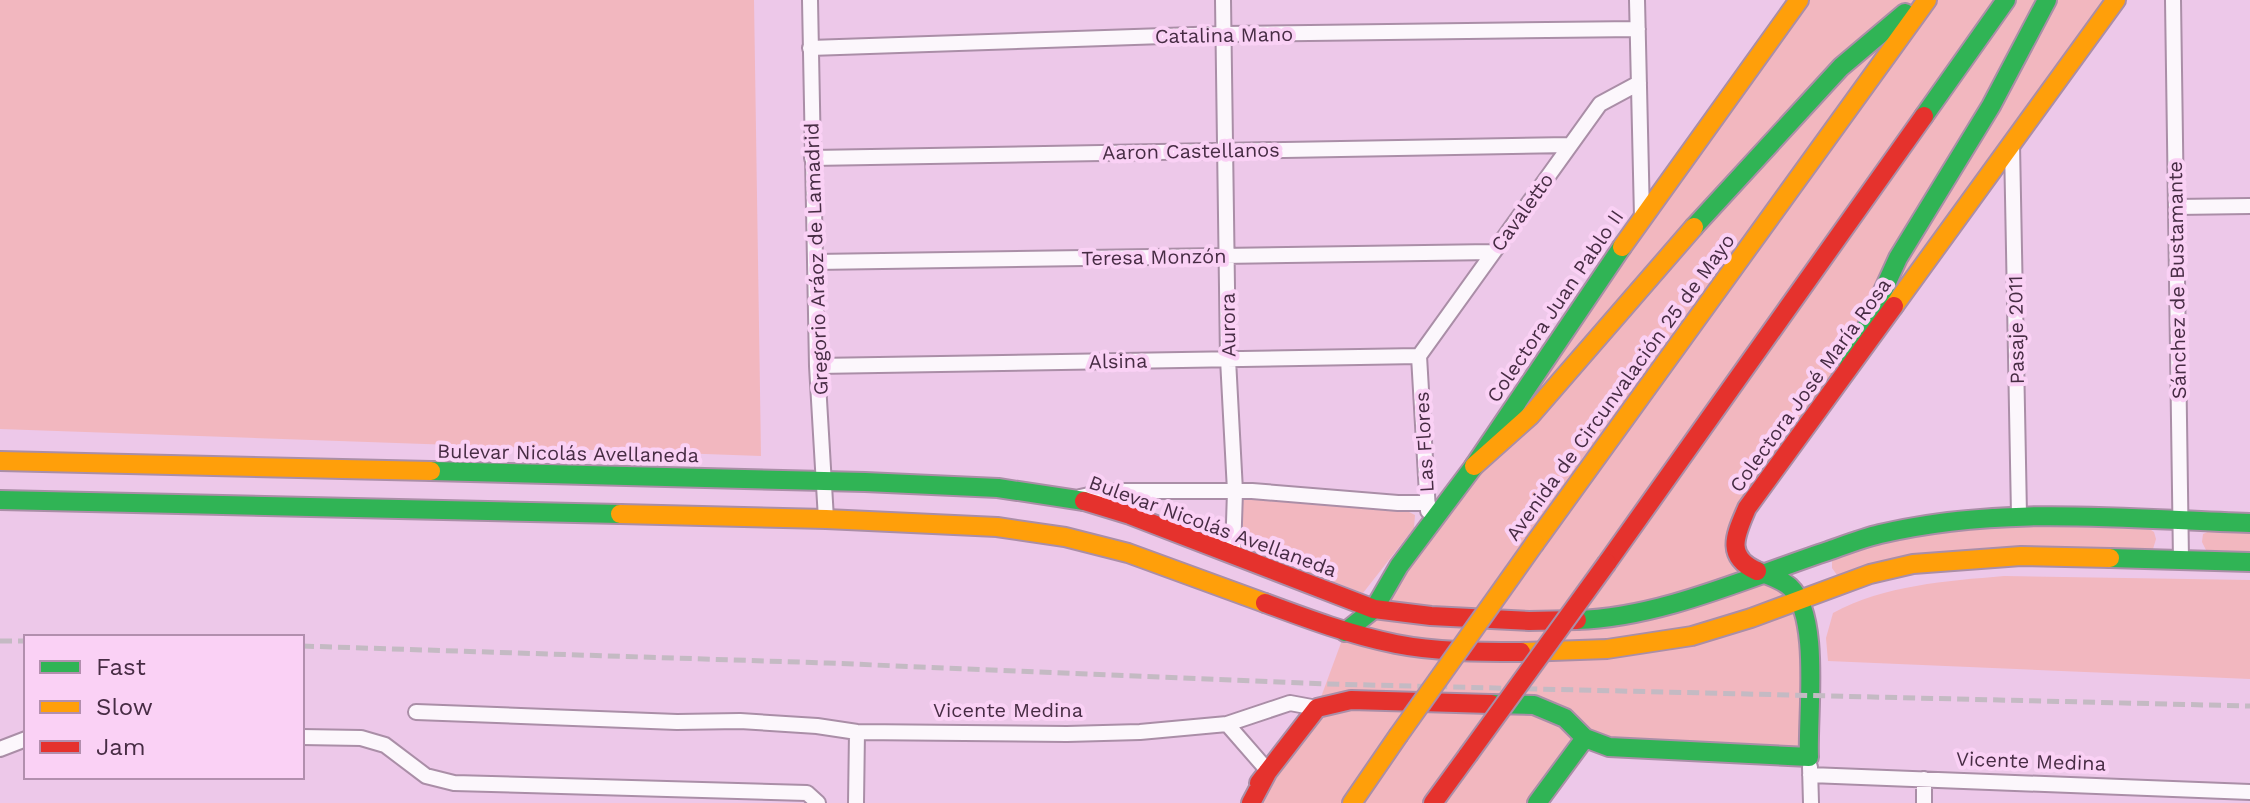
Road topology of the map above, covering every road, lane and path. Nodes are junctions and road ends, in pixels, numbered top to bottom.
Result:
1 (810, 0) edge
2 (1223, 0) edge
3 (1637, 0) edge
4 (1799, 0) edge
5 (1920, 0) edge
6 (1927, 0) edge
7 (2006, 0) edge
8 (2047, 0) edge
9 (2116, 0) edge
10 (2173, 0) edge
11 (1638, 29) junction
12 (1223, 34) junction
13 (810, 48) junction
14 (1639, 83) junction
15 (2012, 144) junction
16 (1570, 145) junction
17 (1225, 151) junction
18 (812, 158) junction
19 (2250, 206) edge
20 (2176, 207) junction
21 (1642, 217) junction
22 (1493, 252) junction
23 (1227, 256) junction
24 (815, 262) junction
25 (1419, 356) junction
26 (1228, 359) junction
27 (817, 366) junction
28 (1848, 368) junction
29 (0, 461) edge
30 (1474, 466) junction
31 (825, 481) junction
32 (1235, 491) junction
33 (1076, 498) junction
34 (0, 500) edge
35 (1428, 503) junction
36 (2019, 515) junction
37 (826, 519) junction
38 (2180, 521) junction
39 (2250, 523) edge
40 (1429, 529) junction
41 (1233, 554) junction
42 (2181, 560) junction
43 (2250, 562) edge
44 (1762, 574) junction
45 (1800, 600) junction
46 (1374, 609) junction
47 (1345, 632) junction
48 (1317, 708) junction
49 (416, 712) dead end
50 (1227, 724) junction
51 (857, 732) junction
52 (304, 737) edge
53 (1585, 738) junction
54 (24, 740) edge
55 (0, 749) edge
56 (1809, 766) junction
57 (1268, 771) junction
58 (1924, 779) junction
59 (2250, 792) edge
60 (2187, 796) edge
61 (818, 803) edge
62 (856, 803) edge
63 (1244, 803) edge
64 (1251, 803) edge
65 (1352, 803) edge
66 (1433, 803) edge
67 (1537, 803) edge
68 (1811, 803) edge
69 (1924, 803) edge

1 - 13 street, Gregorio Aráoz de Lamadrid
2 - 12 street, Aurora
3 - 11 street
4 - 21 main road, Colectora Juan Pablo II
5 - 30 main road
6 - 65 main road, Avenida de Circunvalación 25 de Mayo, bridge
7 - 66 main road, bridge
8 - 28 main road
9 - 15 main road, Colectora José María Rosa
10 - 20 street, Sánchez de Bustamante
11 - 12 street, Catalina Mano
11 - 14 street
12 - 13 street, Catalina Mano
12 - 17 street, Aurora
13 - 18 street, Gregorio Aráoz de Lamadrid
14 - 16 street, Cavaletto
14 - 21 street
15 - 28 main road, Colectora José María Rosa
15 - 36 street, Pasaje 2011
16 - 17 street, Aaron Castellanos
16 - 22 street, Cavaletto
17 - 18 street, Aaron Castellanos
17 - 23 street, Aurora
18 - 24 street, Gregorio Aráoz de Lamadrid
19 - 20 street
20 - 38 street, Sánchez de Bustamante
21 - 30 main road, Colectora Juan Pablo II
22 - 23 street, Teresa Monzón
22 - 25 street, Cavaletto
23 - 24 street, Teresa Monzón
23 - 26 street, Aurora
24 - 27 street, Gregorio Aráoz de Lamadrid
25 - 26 street, Alsina
25 - 35 street, Las Flores
26 - 27 street, Alsina
26 - 32 street, Aurora
27 - 31 street, Gregorio Aráoz de Lamadrid
28 - 44 main road, Colectora José María Rosa
29 - 31 main road, Bulevar Nicolás Avellaneda
30 - 40 main road, Colectora Juan Pablo II
31 - 33 main road, Bulevar Nicolás Avellaneda
31 - 37 street, Gregorio Aráoz de Lamadrid
32 - 33 street
32 - 35 street
32 - 41 street, Aurora
33 - 41 main road, Bulevar Nicolás Avellaneda
34 - 37 main road
35 - 40 street, Las Flores
36 - 38 main road, Bulevar Nicolás Avellaneda
36 - 44 main road, Bulevar Nicolás Avellaneda
37 - 47 main road
38 - 39 main road, Bulevar Nicolás Avellaneda
38 - 42 street, Sánchez de Bustamante
40 - 46 main road, Colectora Juan Pablo II
41 - 46 main road, Bulevar Nicolás Avellaneda
42 - 43 main road
42 - 45 main road
44 - 45 main road, Colectora José María Rosa
44 - 46 main road, Bulevar Nicolás Avellaneda
45 - 47 main road
45 - 56 main road
46 - 47 main road, Colectora Juan Pablo II
48 - 50 street, Vicente Medina
48 - 53 main road, Vicente Medina
48 - 57 main road
49 - 51 street, Vicente Medina
50 - 51 street, Vicente Medina
50 - 57 street
51 - 62 street
52 - 61 street
53 - 56 main road
53 - 67 main road
54 - 55 street
56 - 58 street, Vicente Medina
56 - 68 street
57 - 63 main road
57 - 64 main road
58 - 60 street, Vicente Medina
58 - 69 street
59 - 60 street, Vicente Medina

